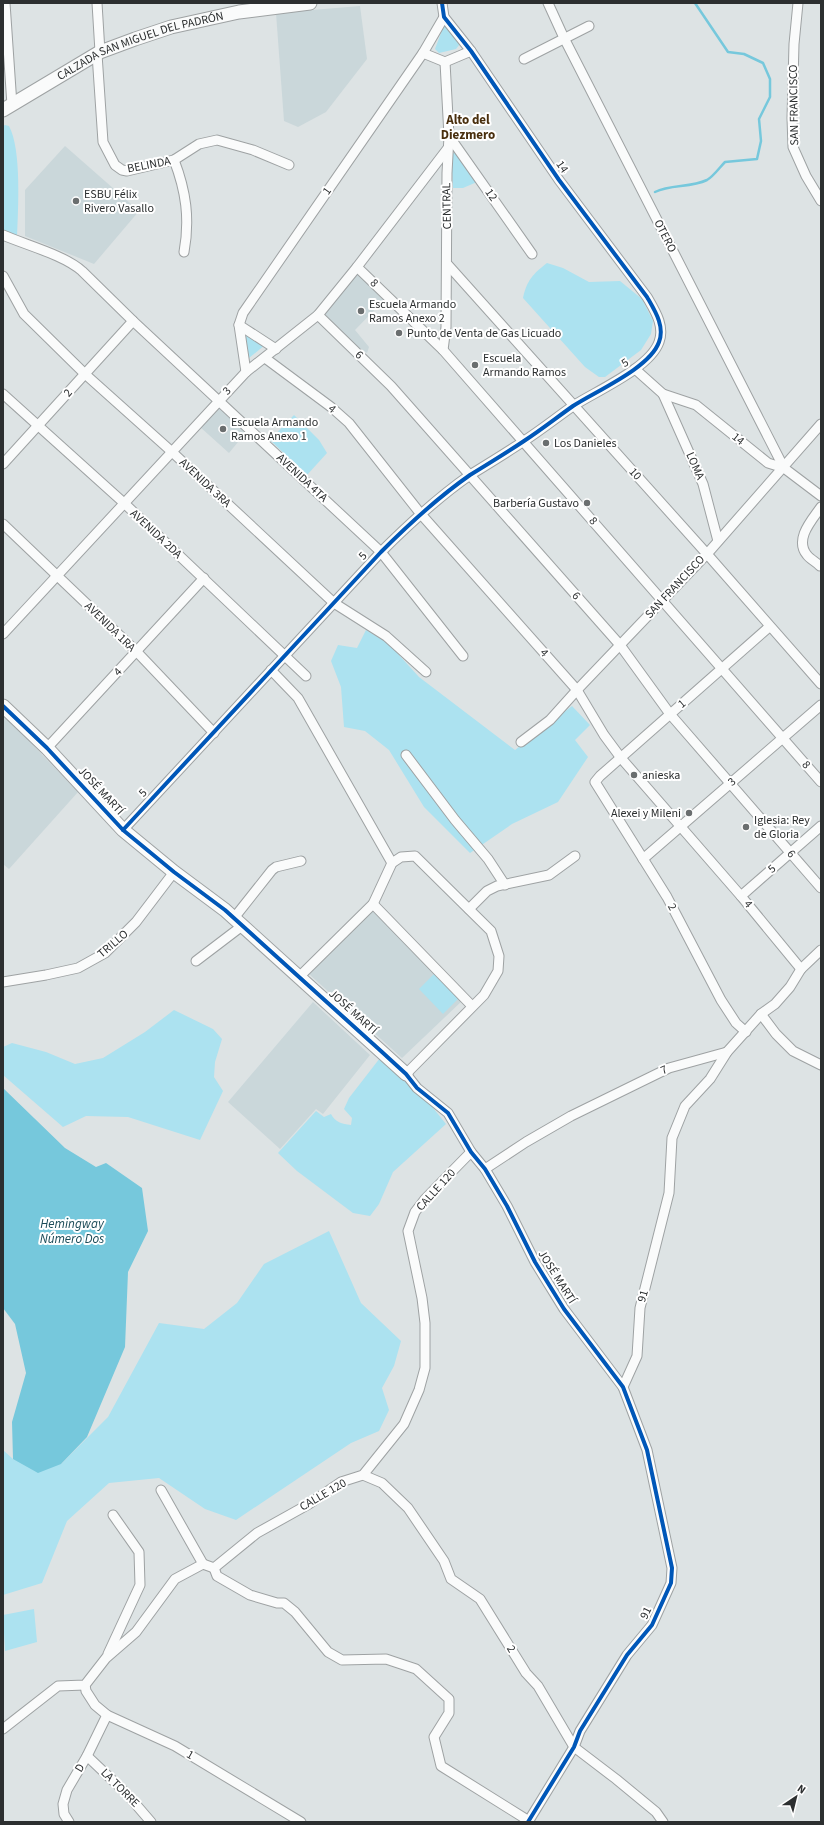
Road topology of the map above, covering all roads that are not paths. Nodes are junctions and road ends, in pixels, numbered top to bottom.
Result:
1 (97, 3) edge
2 (310, 3) edge
3 (442, 3) edge
4 (548, 3) edge
5 (798, 3) edge
6 (4, 4) edge
7 (444, 17) junction
8 (589, 26) dead end
9 (564, 38) junction
10 (471, 51) junction
11 (423, 52) junction
12 (99, 53) junction
13 (524, 59) dead end
14 (445, 62) junction
15 (7, 108) edge
16 (449, 136) junction
17 (448, 148) junction
18 (174, 160) junction
19 (289, 165) dead end
20 (821, 201) edge
21 (3, 235) edge
22 (184, 252) dead end
23 (532, 254) dead end
24 (448, 265) junction
25 (357, 266) junction
26 (3, 276) edge
27 (318, 315) junction
28 (133, 321) junction
29 (238, 325) junction
30 (659, 343) joint
31 (276, 349) junction
32 (443, 350) junction
33 (265, 358) junction
34 (635, 369) junction
35 (246, 372) junction
36 (85, 374) junction
37 (3, 394) edge
38 (663, 394) junction
39 (219, 400) junction
40 (573, 406) junction
41 (821, 424) edge
42 (38, 426) junction
43 (524, 442) junction
44 (171, 451) junction
45 (3, 464) edge
46 (784, 468) junction
47 (469, 476) junction
48 (821, 496) edge
49 (124, 503) junction
50 (821, 507) edge
51 (420, 513) junction
52 (3, 524) edge
53 (718, 541) junction
54 (381, 552) junction
55 (707, 554) junction
56 (820, 566) dead end
57 (56, 575) junction
58 (204, 578) junction
59 (663, 600) junction
60 (334, 603) junction
61 (770, 627) junction
62 (3, 634) edge
63 (620, 645) junction
64 (136, 652) junction
65 (284, 655) junction
66 (463, 656) dead end
67 (722, 669) junction
68 (271, 670) junction
69 (426, 672) dead end
70 (306, 676) dead end
71 (821, 684) edge
72 (577, 690) junction
73 (821, 705) edge
74 (3, 706) edge
75 (670, 714) junction
76 (214, 733) junction
77 (782, 739) junction
78 (521, 742) dead end
79 (48, 748) junction
80 (406, 755) dead end
81 (621, 758) junction
82 (595, 782) joint
83 (821, 782) edge
84 (730, 784) junction
85 (680, 826) junction
86 (821, 826) edge
87 (123, 830) junction
88 (790, 853) junction
89 (575, 856) dead end
90 (643, 859) junction
91 (301, 861) dead end
92 (392, 863) junction
93 (174, 872) junction
94 (506, 885) junction
95 (821, 888) edge
96 (741, 896) junction
97 (373, 904) junction
98 (468, 909) junction
99 (238, 922) junction
100 (821, 950) edge
101 (196, 961) dead end
102 (801, 969) junction
103 (299, 977) junction
104 (3, 982) edge
105 (472, 1006) junction
106 (761, 1014) junction
107 (746, 1032) junction
108 (727, 1052) junction
109 (821, 1065) edge
110 (406, 1074) junction
111 (471, 1152) junction
112 (486, 1169) junction
113 (623, 1387) junction
114 (363, 1475) junction
115 (161, 1490) dead end
116 (113, 1515) dead end
117 (203, 1564) junction
118 (214, 1568) junction
119 (106, 1658) junction
120 (85, 1685) junction
121 (107, 1715) junction
122 (3, 1729) edge
123 (574, 1748) junction
124 (87, 1756) junction
125 (529, 1821) edge
126 (69, 1822) edge
127 (152, 1822) edge
128 (302, 1822) edge
129 (663, 1822) edge

1 - 12 street, BELINDA
2 - 12 street, CALZADA SAN MIGUEL DEL PADRÓN
3 - 7 street
4 - 9 street, OTERO
5 - 20 street, SAN FRANCISCO
6 - 15 street
7 - 10 street, 14
7 - 11 street, 1
8 - 9 street
9 - 13 street
9 - 46 street, OTERO
10 - 14 street
10 - 30 street, 14
11 - 14 street
11 - 29 street, 1
12 - 15 street, CALZADA SAN MIGUEL DEL PADRÓN
12 - 18 street, BELINDA
14 - 16 street, CENTRAL
16 - 17 street, CENTRAL
16 - 23 street, 12
17 - 24 street, CENTRAL
17 - 25 street, 3
18 - 19 street, BELINDA
18 - 22 street
21 - 28 street, AVENIDA 4TA
24 - 32 street, CENTRAL
24 - 40 street, 10
25 - 27 street, 3
25 - 32 street, 8
26 - 36 street, AVENIDA 3RA
27 - 31 street, 3
27 - 47 street, 6
28 - 36 street, 2
28 - 39 street, AVENIDA 4TA
29 - 31 street
29 - 35 street
30 - 34 street, 5
31 - 33 street, 3
32 - 43 street, 8
33 - 35 street, 3
33 - 51 street, 4
34 - 38 street, 14
34 - 40 street, 5
35 - 39 street, 3
36 - 42 street, 2
36 - 44 street, AVENIDA 3RA
37 - 42 street, AVENIDA 2DA
38 - 46 street, 14
38 - 53 street, LOMA
39 - 44 street, 3
39 - 54 street, AVENIDA 4TA
40 - 43 street, 5
40 - 55 street, 10
41 - 46 street, SAN FRANCISCO
42 - 45 street, 2
42 - 49 street, AVENIDA 2DA
43 - 47 street, 5
43 - 59 street, 8
44 - 49 street, 3
44 - 60 street, AVENIDA 3RA
46 - 48 street, 14
46 - 53 street, SAN FRANCISCO
47 - 51 street, 5
47 - 63 street, 6
49 - 57 street, 3
49 - 58 street, AVENIDA 2DA
50 - 56 street
51 - 54 street, 5
51 - 72 street, 4
52 - 57 street, AVENIDA 1RA
53 - 55 street, SAN FRANCISCO
54 - 60 street, 5
54 - 66 street, AVENIDA 4TA
55 - 59 street, SAN FRANCISCO
55 - 61 street, 10
57 - 62 street, 3
57 - 64 street, AVENIDA 1RA
58 - 64 street, 4
58 - 65 street, AVENIDA 2DA
59 - 63 street, SAN FRANCISCO
59 - 67 street, 8
60 - 65 street, 5
60 - 69 street, AVENIDA 3RA
61 - 67 street, 1
61 - 71 street, 10
63 - 72 street, SAN FRANCISCO
63 - 75 street, 6
64 - 76 street, AVENIDA 1RA
64 - 79 street, 4
65 - 68 street, 5
65 - 70 street, AVENIDA 2DA
67 - 75 street, 1
67 - 77 street, 8
68 - 76 street, 5
68 - 92 street
72 - 78 street, SAN FRANCISCO
72 - 81 street, 4
73 - 77 street, 3
74 - 79 street, JOSÉ MARTÍ
75 - 81 street, 1
75 - 84 street, 6
76 - 87 street, 5
77 - 83 street, 8
77 - 84 street, 3
79 - 87 street, JOSÉ MARTÍ
80 - 94 street
81 - 82 street, 1
81 - 85 street, 4
82 - 90 street, 2
84 - 85 street, 3
84 - 88 street, 6
85 - 90 street, 3
85 - 96 street, 4
86 - 88 street, 5
87 - 93 street, JOSÉ MARTÍ
88 - 95 street, 6
88 - 96 street, 5
89 - 94 street
90 - 107 street, 2
91 - 99 street
92 - 97 street
92 - 98 street
93 - 99 street, JOSÉ MARTÍ
93 - 104 street, TRILLO
94 - 98 street
96 - 102 street, 4
97 - 103 street
97 - 105 street
98 - 105 street
99 - 101 street
99 - 103 street, JOSÉ MARTÍ
100 - 102 street
102 - 106 street
103 - 110 street, JOSÉ MARTÍ
105 - 110 street
106 - 107 street
106 - 109 street
107 - 108 street
108 - 112 street, 7
108 - 113 street, 91
110 - 111 street, JOSÉ MARTÍ
111 - 112 street, JOSÉ MARTÍ
111 - 114 street, CALLE 120
112 - 113 street, JOSÉ MARTÍ
113 - 123 street, 91
114 - 118 street, CALLE 120
114 - 123 street, 2
115 - 117 street
116 - 119 street
117 - 118 street
117 - 119 street
118 - 125 street
119 - 120 street
120 - 121 street, 1
120 - 122 street
121 - 124 street, D
121 - 128 street, 1
123 - 125 street, 91
123 - 129 street, 2
124 - 126 street, D
124 - 127 street, LA TORRE

